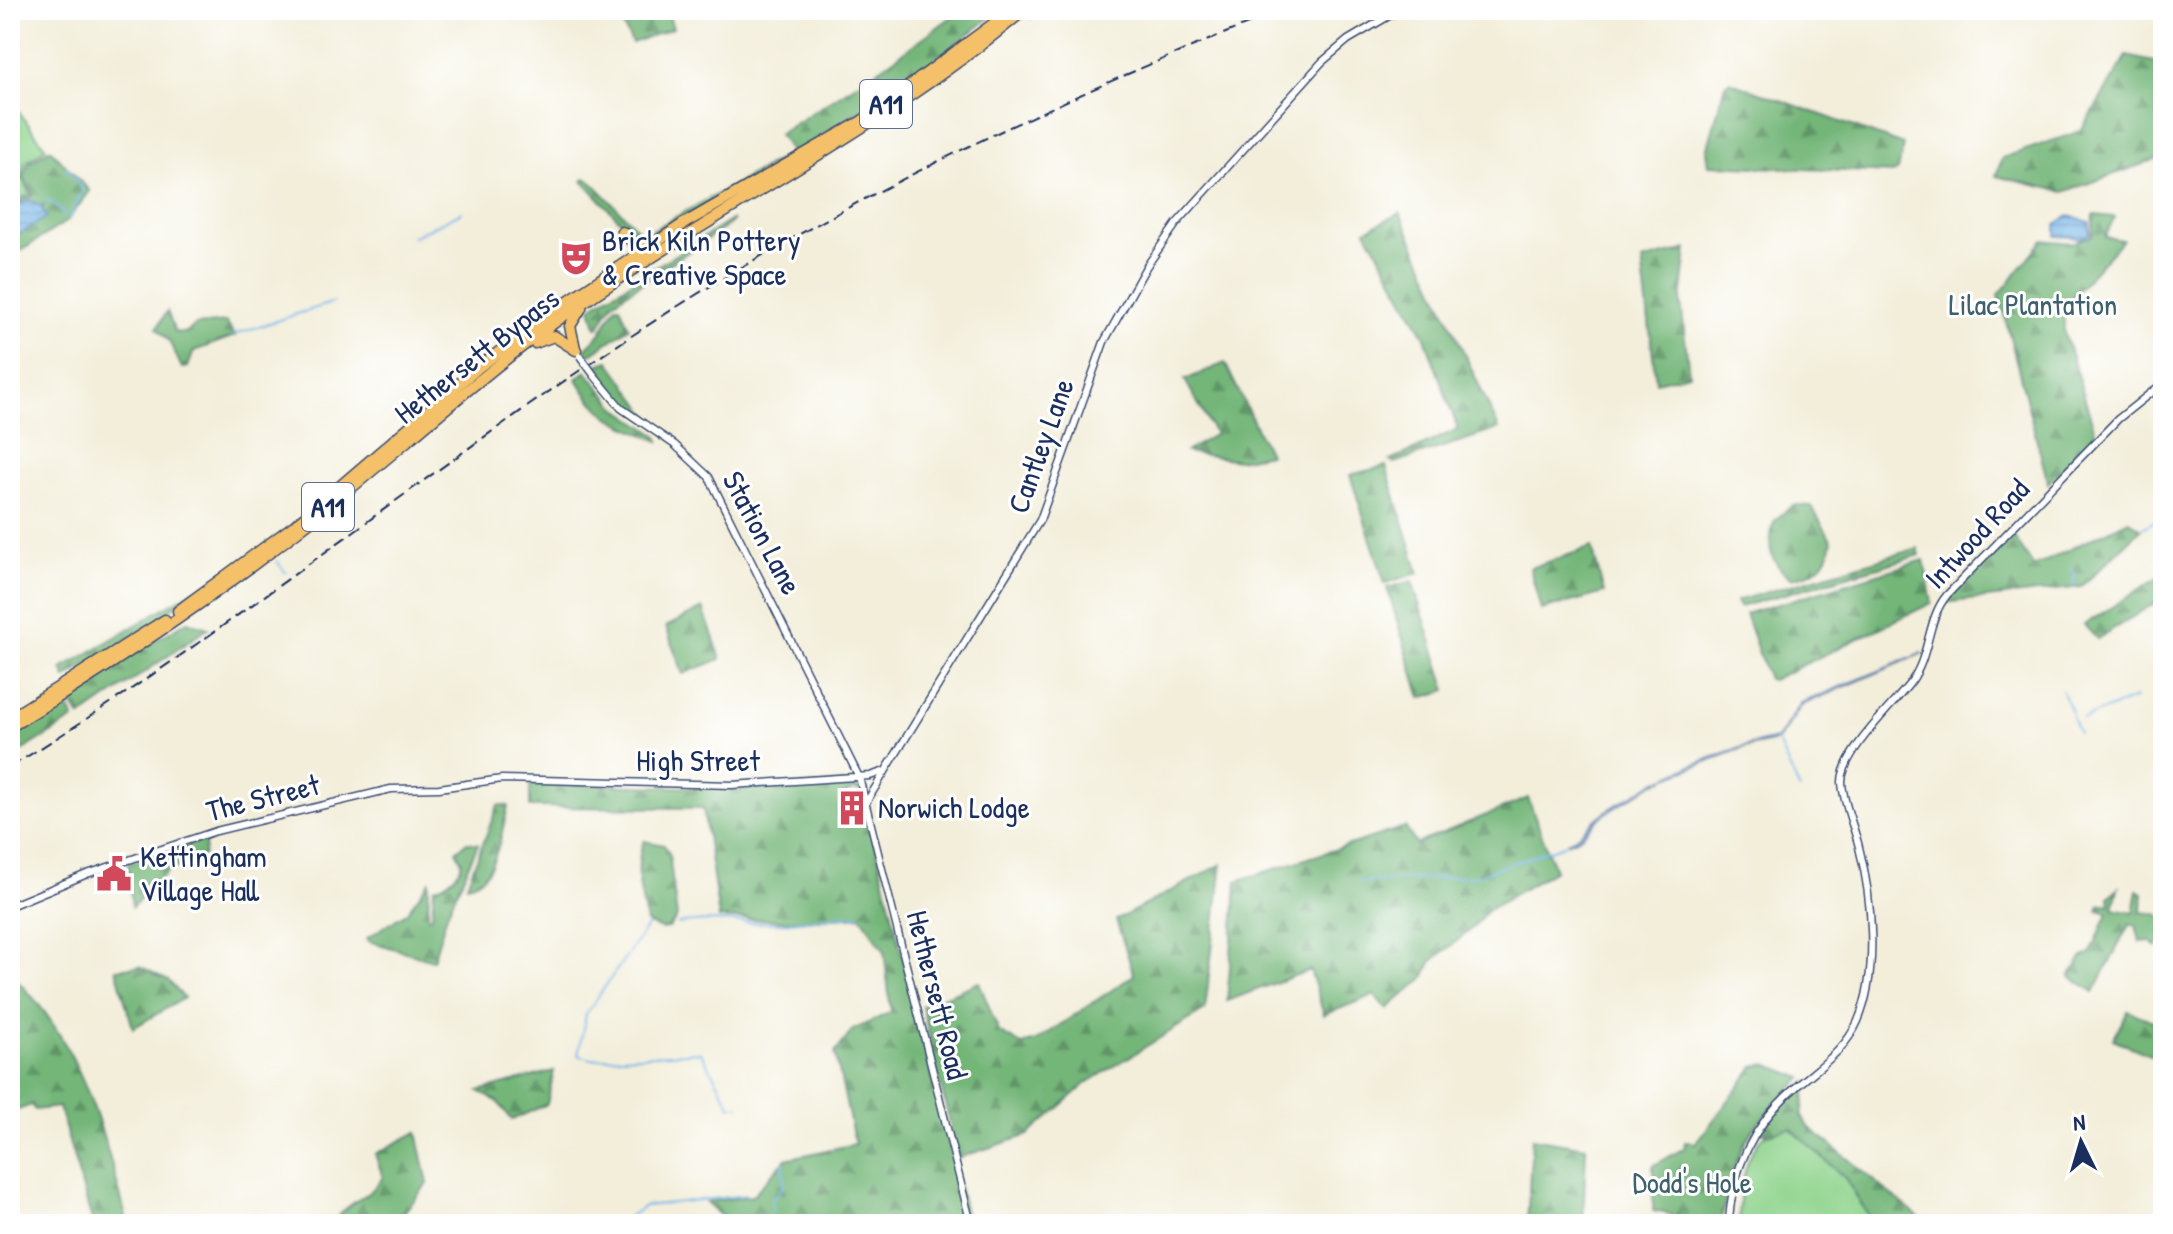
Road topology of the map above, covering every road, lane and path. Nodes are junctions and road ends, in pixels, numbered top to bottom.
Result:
1 (1012, 10) edge
2 (1024, 10) edge
3 (1399, 10) edge
4 (646, 248) junction
5 (626, 260) junction
6 (602, 289) junction
7 (578, 353) junction
8 (501, 363) junction
9 (2163, 383) edge
10 (10, 718) edge
11 (10, 727) edge
12 (884, 771) junction
13 (859, 777) junction
14 (538, 780) joint
15 (867, 801) junction
16 (10, 906) edge
17 (971, 1224) edge
18 (1729, 1224) edge

1 - 4 highway, Hethersett Bypass / A11
2 - 6 highway, Hethersett Bypass / A11
3 - 12 street, Cantley Lane
4 - 5 highway, Hethersett Bypass / A11
4 - 5 highway
5 - 10 highway, Hethersett Bypass / A11
6 - 7 highway, A11
6 - 8 highway, Hethersett Bypass / A11
7 - 8 highway, A11
7 - 13 street, Station Lane, bridge
8 - 11 highway, Hethersett Bypass / A11
9 - 18 street, Intwood Road
12 - 13 street
12 - 15 street, Cantley Lane
13 - 14 street, High Street
13 - 15 street, Hethersett Road
14 - 16 street, The Street
15 - 17 street, Hethersett Road

